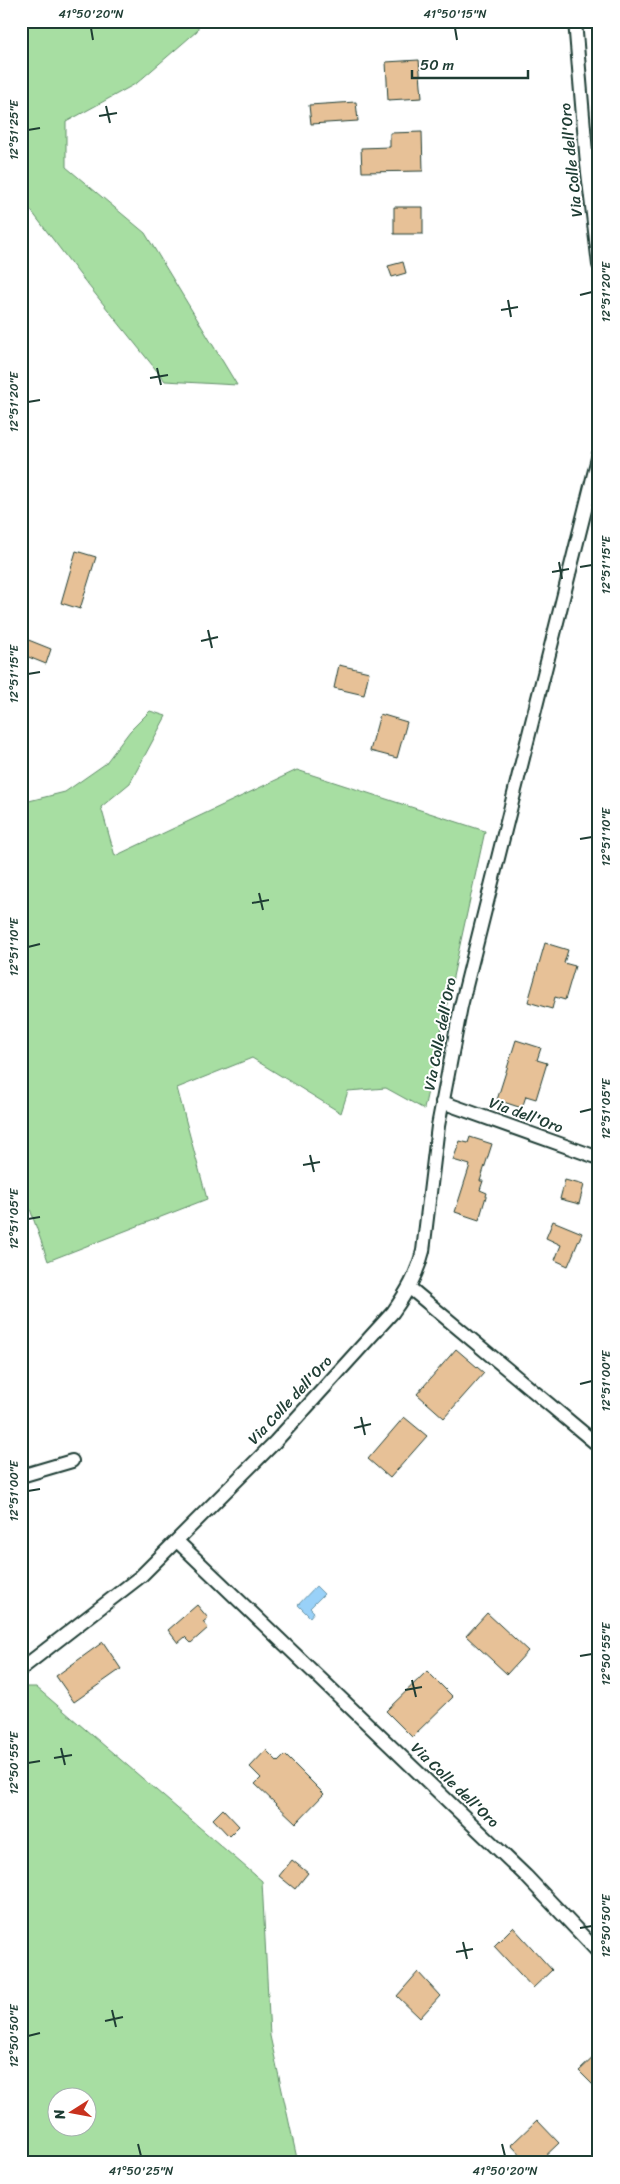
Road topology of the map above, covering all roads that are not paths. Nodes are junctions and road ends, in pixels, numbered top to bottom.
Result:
1 (575, 21) edge
2 (599, 265) edge
3 (599, 454) edge
4 (442, 1102) junction
5 (599, 1158) edge
6 (410, 1288) junction
7 (599, 1446) edge
8 (72, 1461) dead end
9 (21, 1476) edge
10 (177, 1541) junction
11 (21, 1669) edge
12 (599, 1953) edge

1 - 2 street, Via Colle dell'Oro
3 - 4 street, Via Colle dell'Oro
4 - 5 street, Via dell'Oro
4 - 6 street, Via Colle dell'Oro
6 - 7 street
6 - 10 street, Via Colle dell'Oro
8 - 9 street
10 - 11 street, Via Colle dell'Oro
10 - 12 street, Via Colle dell'Oro

